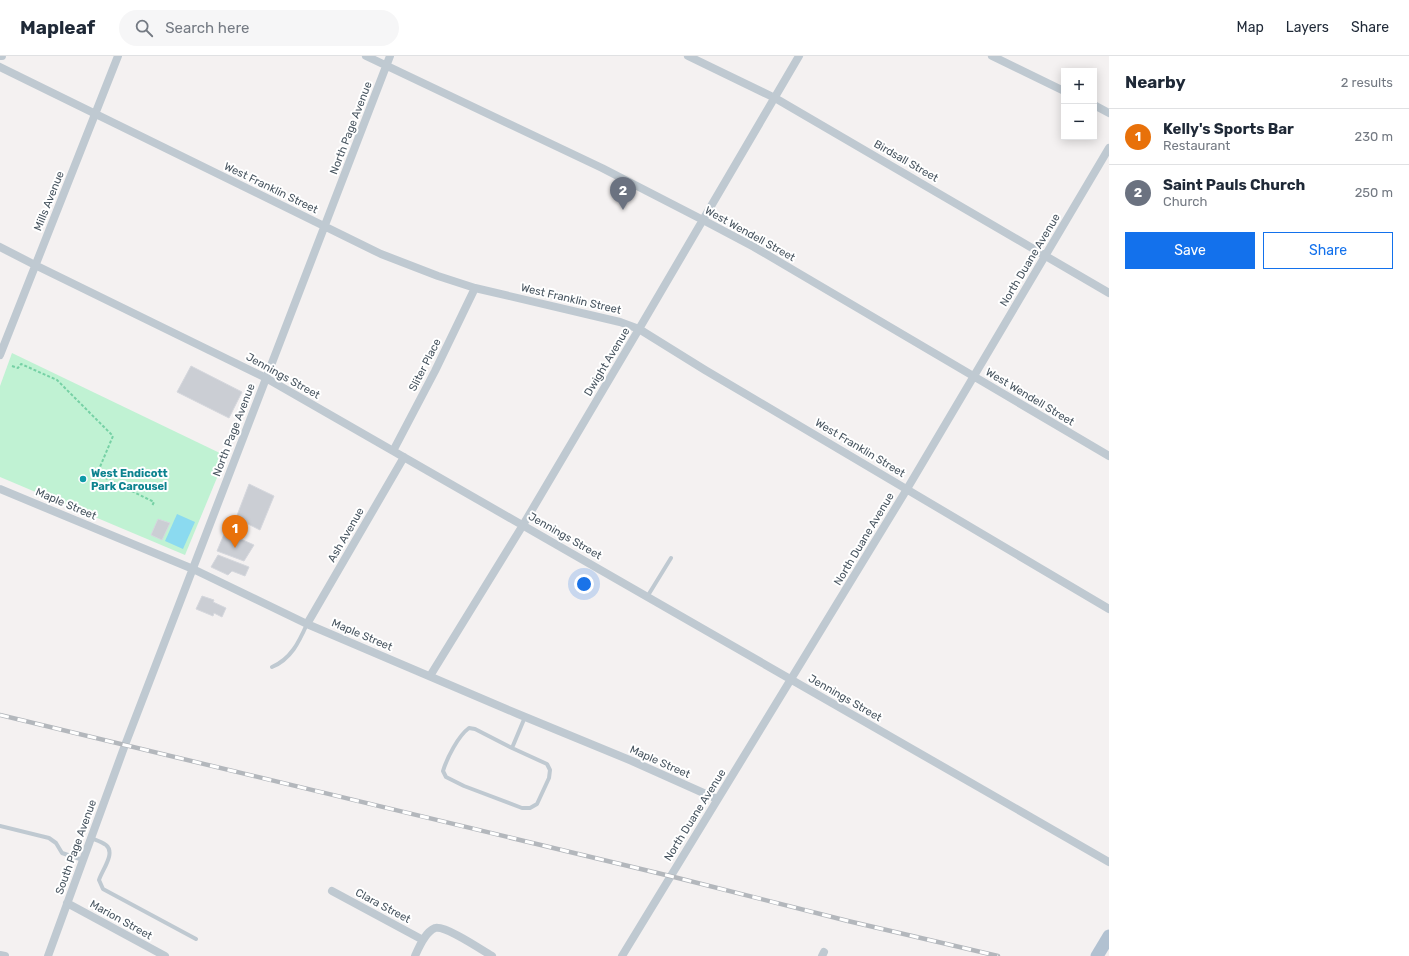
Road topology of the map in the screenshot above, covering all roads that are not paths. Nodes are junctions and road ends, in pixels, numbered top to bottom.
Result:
1 (118, 56) edge
2 (366, 56) edge
3 (390, 56) edge
4 (688, 56) edge
5 (799, 56) edge
6 (992, 56) edge
7 (387, 65) junction
8 (0, 68) edge
9 (1061, 90) edge
10 (775, 98) junction
11 (1097, 107) edge
12 (1109, 113) edge
13 (95, 115) junction
14 (1109, 148) edge
15 (703, 220) junction
16 (324, 226) junction
17 (0, 247) edge
18 (1046, 256) junction
19 (35, 265) junction
20 (475, 288) junction
21 (1109, 293) edge
22 (639, 329) junction
23 (2, 344) edge
24 (0, 355) edge
25 (974, 376) junction
26 (266, 378) junction
27 (393, 451) junction
28 (1109, 456) edge
29 (404, 457) junction
30 (0, 489) edge
31 (906, 489) junction
32 (523, 525) junction
33 (671, 558) dead end
34 (193, 569) junction
35 (647, 597) junction
36 (1109, 609) edge
37 (307, 624) junction
38 (272, 666) dead end
39 (430, 676) junction
40 (791, 680) junction
41 (525, 717) junction
42 (125, 745) joint
43 (512, 748) junction
44 (717, 800) junction
45 (0, 826) edge
46 (91, 838) junction
47 (83, 860) junction
48 (1109, 862) edge
49 (332, 891) dead end
50 (68, 903) junction
51 (1109, 936) edge
52 (196, 939) dead end
53 (423, 940) junction
54 (0, 955) edge
55 (5, 956) edge
56 (48, 956) edge
57 (165, 956) edge
58 (415, 956) edge
59 (492, 956) edge
60 (622, 956) edge
61 (1097, 956) edge

1 - 13 street, Mills Avenue
2 - 7 street, West Wendell Street
3 - 7 street, North Page Avenue
4 - 10 street, Birdsall Street
5 - 10 street, Dwight Avenue
6 - 9 street
7 - 15 street, West Wendell Street
7 - 16 street, North Page Avenue
8 - 13 street, West Franklin Street
10 - 15 street, Dwight Avenue
10 - 18 street, Birdsall Street
11 - 12 street
13 - 16 street, West Franklin Street
13 - 19 street, Mills Avenue
14 - 18 street, North Duane Avenue
15 - 22 street, Dwight Avenue
15 - 25 street, West Wendell Street
16 - 20 street, West Franklin Street
16 - 26 street, North Page Avenue
17 - 19 street, Jennings Street
18 - 21 street, Birdsall Street
18 - 25 street, North Duane Avenue
19 - 23 street, Mills Avenue
19 - 26 street, Jennings Street
20 - 22 street, West Franklin Street
20 - 27 street, Sliter Place
22 - 31 street, West Franklin Street
22 - 32 street, Dwight Avenue
23 - 24 street, Mills Avenue
25 - 28 street, West Wendell Street
25 - 31 street, North Duane Avenue
26 - 27 street, Jennings Street
26 - 34 street, North Page Avenue
27 - 29 street, Jennings Street
29 - 32 street, Jennings Street
29 - 37 street, Ash Avenue
30 - 34 street, Maple Street
31 - 36 street, West Franklin Street
31 - 40 street, North Duane Avenue
32 - 35 street, Jennings Street
32 - 39 street, Dwight Avenue
33 - 35 lane
34 - 37 street, Maple Street
34 - 42 street, North Page Avenue
35 - 40 street, Jennings Street
37 - 38 lane
37 - 39 street, Maple Street
39 - 41 street, Maple Street
40 - 44 street, North Duane Avenue
40 - 48 street, Jennings Street
41 - 43 lane
41 - 44 street, Maple Street
42 - 46 street, South Page Avenue
43 - 43 lane
44 - 60 street, North Duane Avenue
45 - 47 lane
46 - 47 street, South Page Avenue
46 - 52 lane
47 - 50 street, South Page Avenue
49 - 53 street, Clara Street
50 - 56 street, South Page Avenue
50 - 57 street, Marion Street
51 - 61 main road
53 - 58 street
53 - 59 street
54 - 55 street

